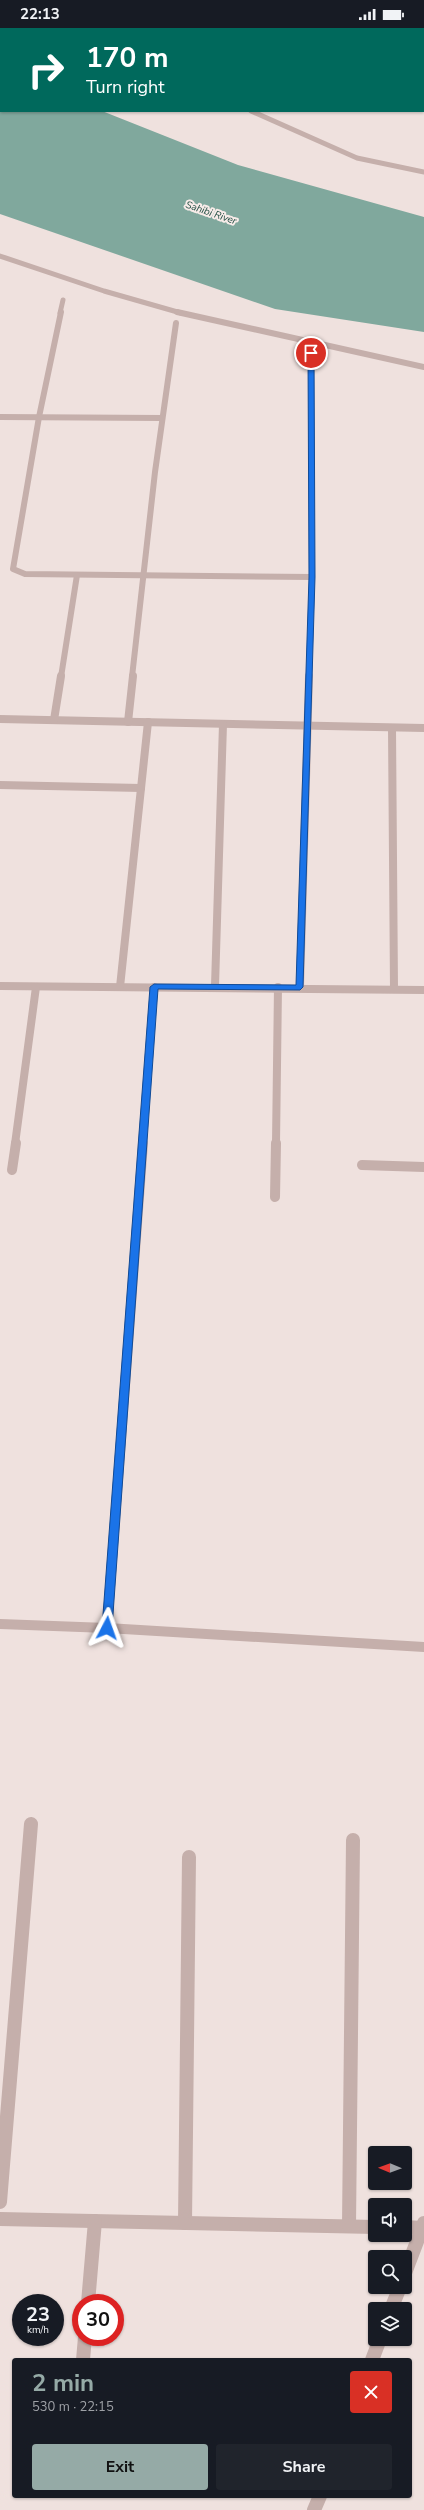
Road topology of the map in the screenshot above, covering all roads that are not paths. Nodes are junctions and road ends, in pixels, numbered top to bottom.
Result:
1 (253, 112) edge
2 (424, 172) edge
3 (0, 256) edge
4 (63, 300) dead end
5 (176, 324) dead end
6 (311, 353) dead end
7 (424, 366) edge
8 (0, 417) edge
9 (39, 417) junction
10 (162, 418) junction
11 (77, 575) junction
12 (143, 575) junction
13 (312, 577) junction
14 (0, 719) edge
15 (54, 720) junction
16 (128, 722) junction
17 (148, 722) junction
18 (222, 724) junction
19 (306, 726) junction
20 (392, 728) junction
21 (424, 728) edge
22 (0, 785) edge
23 (142, 788) junction
24 (0, 986) edge
25 (120, 986) junction
26 (215, 986) junction
27 (36, 987) junction
28 (154, 987) junction
29 (278, 987) junction
30 (300, 987) junction
31 (394, 988) junction
32 (424, 990) edge
33 (362, 1165) dead end
34 (424, 1167) edge
35 (12, 1170) dead end
36 (275, 1197) dead end
37 (0, 1624) edge
38 (107, 1628) junction
39 (424, 1647) edge
40 (32, 1824) dead end
41 (353, 1840) dead end
42 (189, 1857) dead end
43 (0, 2202) edge
44 (0, 2219) edge
45 (95, 2221) junction
46 (185, 2223) junction
47 (423, 2225) edge
48 (349, 2226) junction
49 (412, 2226) edge
50 (368, 2227) edge
51 (412, 2254) edge
52 (89, 2294) edge
53 (84, 2346) edge
54 (377, 2346) edge
55 (83, 2358) edge
56 (373, 2358) edge
57 (319, 2498) edge
58 (314, 2510) edge

1 - 2 street
3 - 7 street
4 - 9 street
5 - 10 street
6 - 13 street
8 - 9 street
9 - 10 street
9 - 11 street
10 - 12 street
11 - 12 street
11 - 15 street
12 - 13 street
12 - 16 street
13 - 19 street
14 - 15 street
15 - 16 street
16 - 17 street
17 - 18 street
17 - 23 street
18 - 19 street
18 - 26 street
19 - 20 street
19 - 30 street
20 - 21 street
20 - 31 street
22 - 23 street
23 - 25 street
24 - 27 street
25 - 27 street
25 - 28 street
26 - 28 street
26 - 29 street
27 - 35 street
28 - 38 street
29 - 30 street
29 - 36 street
30 - 31 street
31 - 32 street
33 - 34 street
37 - 38 street
38 - 39 street
40 - 43 street
41 - 48 street
42 - 46 street
44 - 45 street
45 - 46 street
45 - 52 street
46 - 48 street
47 - 49 street
47 - 51 street
48 - 50 street
53 - 55 street
54 - 56 street
57 - 58 street

